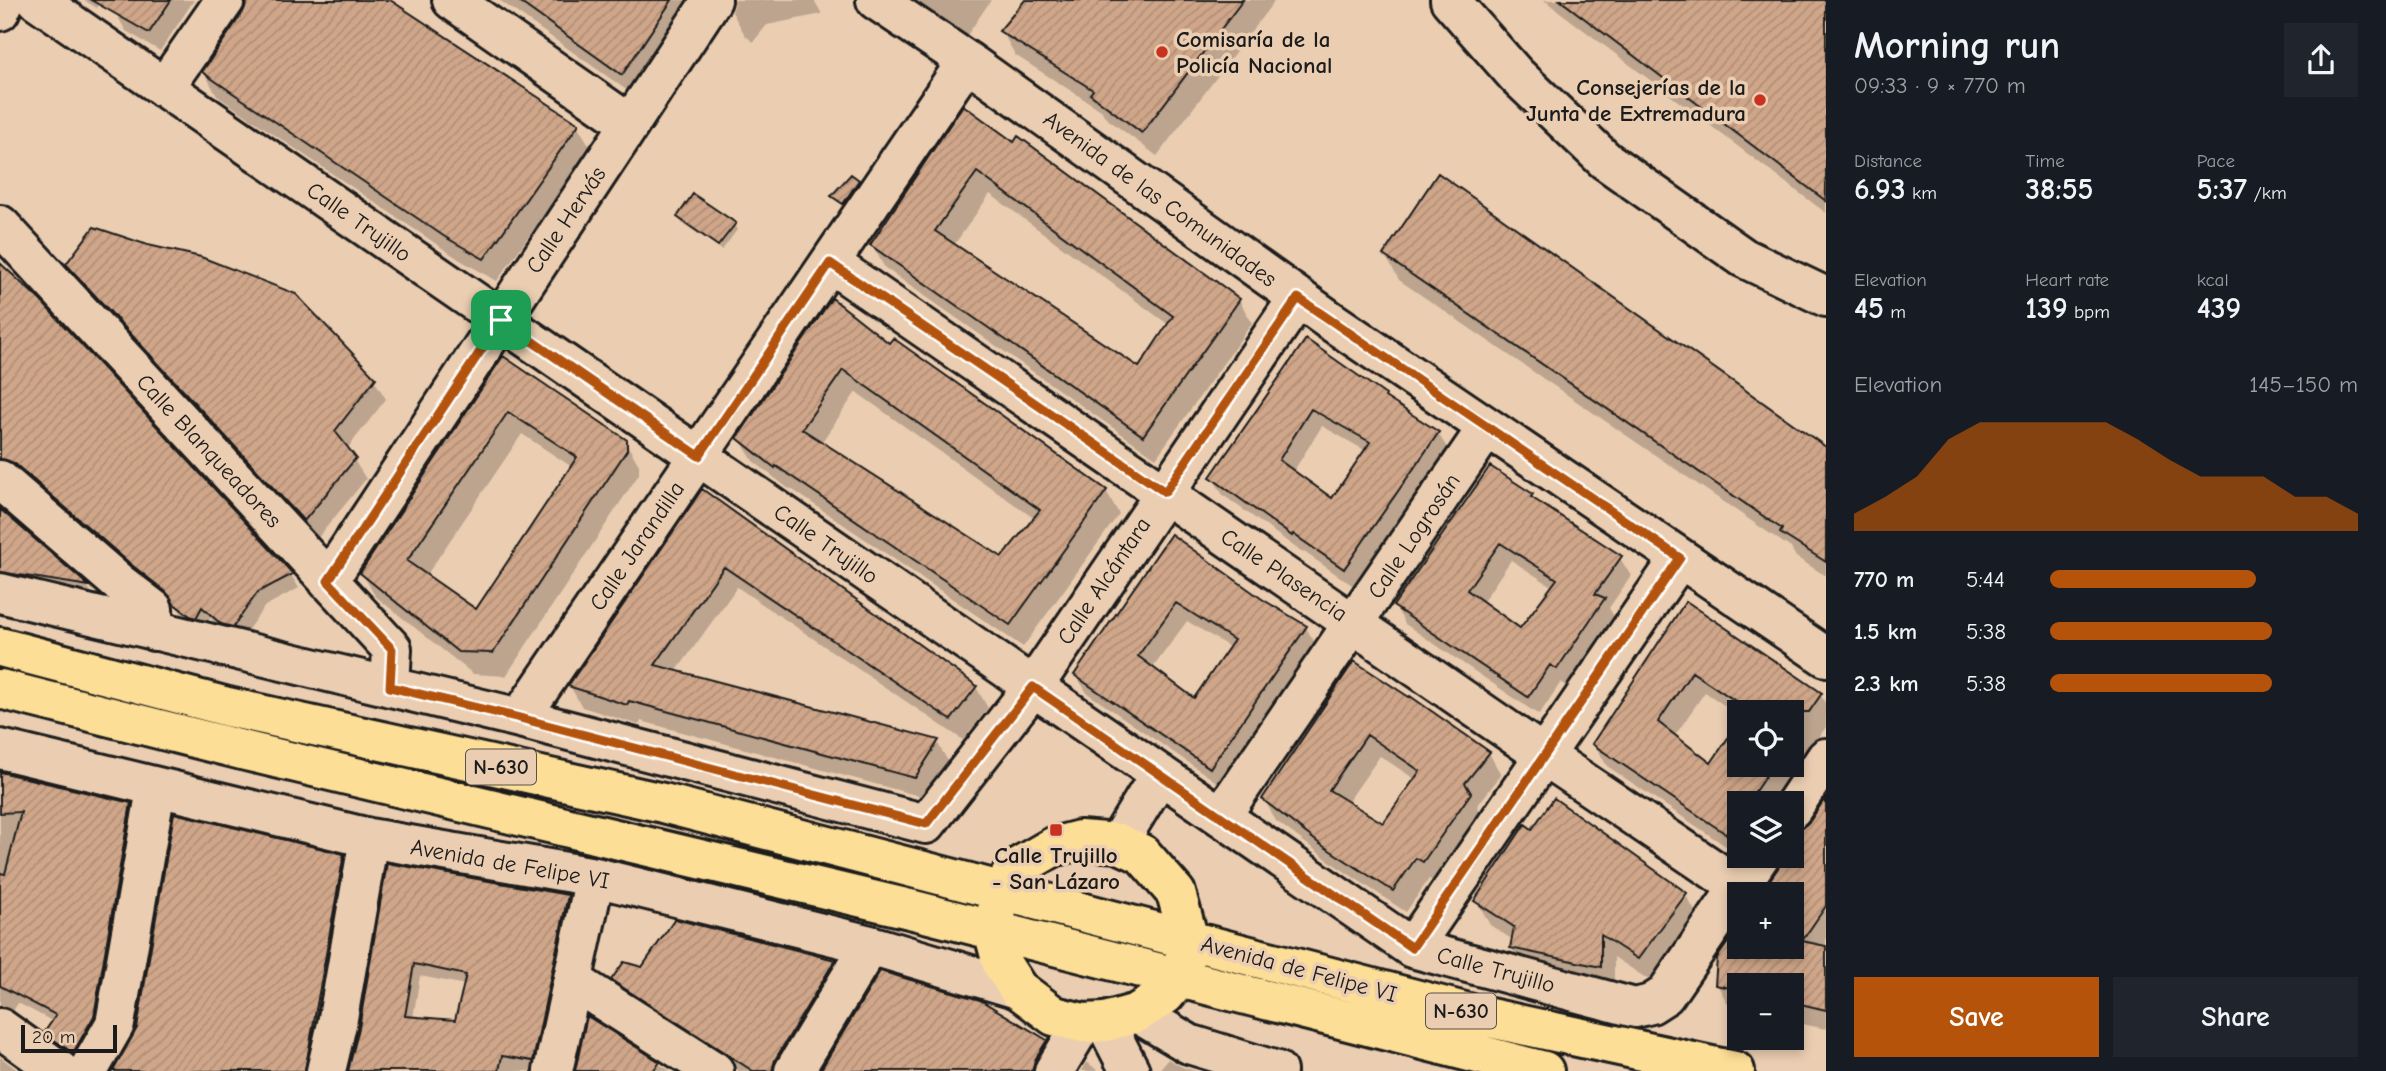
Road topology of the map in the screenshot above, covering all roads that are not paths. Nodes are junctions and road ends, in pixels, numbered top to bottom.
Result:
1 (5, 0) edge
2 (37, 0) edge
3 (225, 0) edge
4 (452, 0) edge
5 (712, 0) edge
6 (876, 0) edge
7 (1450, 0) edge
8 (0, 11) edge
9 (967, 61) junction
10 (164, 88) junction
11 (630, 124) junction
12 (0, 225) edge
13 (830, 263) junction
14 (1826, 297) edge
15 (1298, 298) junction
16 (501, 320) junction
17 (1488, 428) junction
18 (699, 456) junction
19 (0, 480) edge
20 (1165, 492) junction
21 (1680, 558) junction
22 (328, 581) junction
23 (0, 593) edge
24 (1355, 623) junction
25 (154, 631) junction
26 (0, 647) edge
27 (1826, 657) edge
28 (390, 687) junction
29 (1033, 687) junction
30 (0, 689) edge
31 (520, 718) junction
32 (0, 749) edge
33 (1545, 756) junction
34 (1826, 758) edge
35 (1160, 774) junction
36 (156, 789) junction
37 (1804, 791) edge
38 (1221, 817) junction
39 (369, 838) junction
40 (1118, 843) junction
41 (595, 877) junction
42 (1732, 882) edge
43 (1001, 891) junction
44 (1727, 905) edge
45 (993, 930) junction
46 (1189, 940) junction
47 (870, 945) junction
48 (1412, 948) junction
49 (1180, 978) junction
50 (573, 981) junction
51 (1018, 989) junction
52 (1108, 1019) junction
53 (0, 1028) edge
54 (60, 1071) edge
55 (88, 1071) edge
56 (326, 1071) edge
57 (553, 1071) edge
58 (714, 1071) edge
59 (794, 1071) edge
60 (1054, 1071) edge
61 (1130, 1071) edge
62 (1277, 1071) edge
63 (1544, 1071) edge
64 (1735, 1071) edge

1 - 8 street
2 - 10 street, Calle Trujillo
3 - 10 street
4 - 11 street
5 - 11 street, Calle Hervás
6 - 9 street, Avenida de las Comunidades
7 - 14 street
9 - 13 street, Calle Jarandilla
9 - 15 street, Avenida de las Comunidades
10 - 16 street, Calle Trujillo
11 - 16 street, Calle Hervás
12 - 22 street, Calle Blanqueadores
13 - 18 street, Calle Jarandilla
13 - 20 street, Calle Plasencia
15 - 17 street, Avenida de las Comunidades
15 - 20 street, Calle Alcántara
16 - 18 street, Calle Trujillo
16 - 22 street, Calle Hervás
17 - 21 street, Avenida de las Comunidades
17 - 24 street, Calle Logrosán
18 - 29 street, Calle Trujillo
18 - 31 street, Calle Jarandilla
19 - 25 street
20 - 24 street, Calle Plasencia
20 - 29 street, Calle Alcántara
21 - 27 street, Avenida de las Comunidades
21 - 33 street
22 - 28 street, Calle Blanqueadores
23 - 25 street
24 - 33 street, Calle Plasencia
24 - 38 street, Calle Logrosán
25 - 28 street
26 - 43 highway, N-630
28 - 31 street
29 - 31 street, Calle Alcántara
29 - 35 street, Calle Trujillo
30 - 45 highway, Avenida de Felipe VI / N-630
32 - 36 street, Avenida de Felipe VI
33 - 42 street, Calle Plasencia
33 - 48 street
34 - 37 street
35 - 38 street, Calle Trujillo
35 - 40 street
36 - 39 street, Avenida de Felipe VI
36 - 55 street
38 - 48 street, Calle Trujillo
39 - 41 street, Avenida de Felipe VI
39 - 56 street
40 - 43 highway
40 - 46 highway
41 - 47 street, Avenida de Felipe VI
41 - 50 street
43 - 45 highway
43 - 46 highway, N-630
44 - 48 street, Calle Trujillo
45 - 49 highway, N-630
45 - 51 highway
46 - 49 highway
46 - 64 highway, Avenida de Felipe VI / N-630
47 - 51 street, Avenida de Felipe VI
47 - 59 street
49 - 52 highway
49 - 63 highway, Avenida de Felipe VI / N-630
50 - 57 street
50 - 58 street
51 - 52 highway
52 - 60 street
52 - 61 street
52 - 62 street
53 - 54 street

